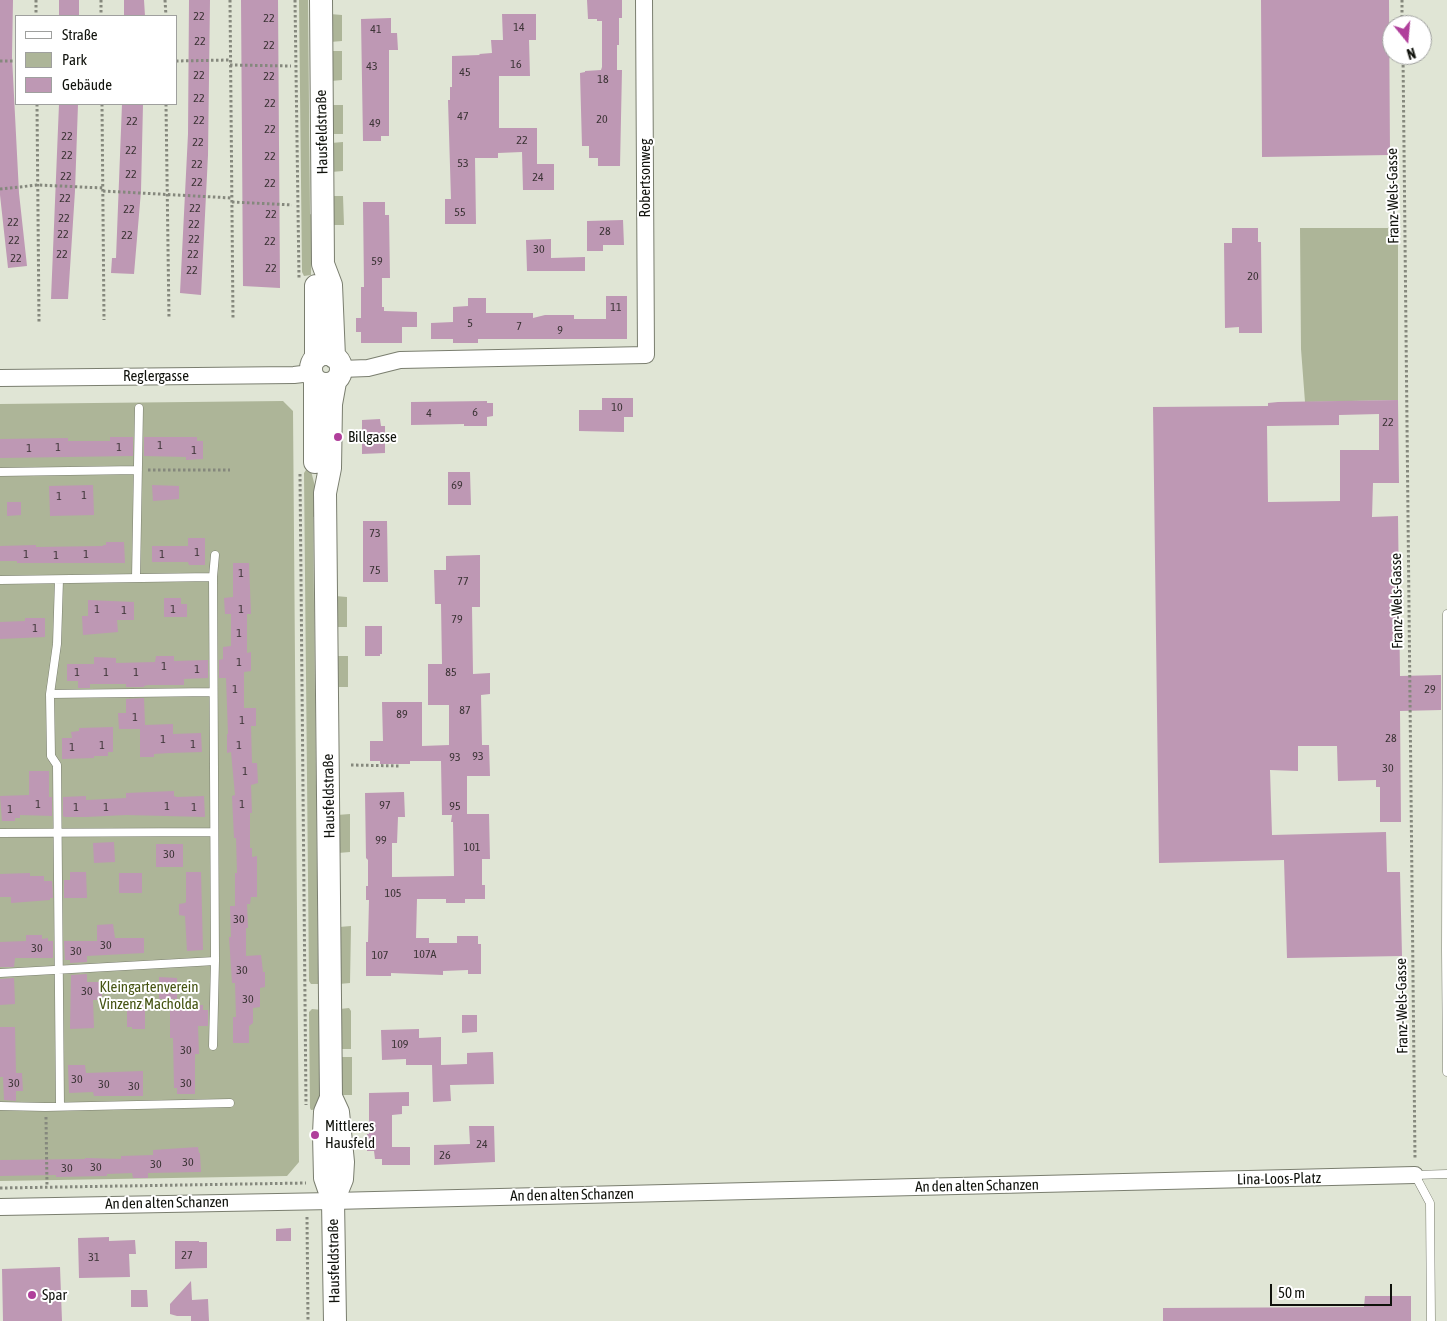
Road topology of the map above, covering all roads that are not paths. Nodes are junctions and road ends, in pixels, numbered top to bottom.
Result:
1 (321, 0) edge
2 (644, 0) edge
3 (325, 370) junction
4 (0, 378) edge
5 (139, 408) dead end
6 (138, 470) junction
7 (0, 472) edge
8 (216, 555) dead end
9 (213, 577) junction
10 (136, 578) junction
11 (0, 580) edge
12 (59, 580) junction
13 (1447, 614) edge
14 (213, 692) junction
15 (50, 694) junction
16 (57, 832) junction
17 (214, 832) junction
18 (0, 833) edge
19 (215, 960) junction
20 (58, 970) junction
21 (0, 973) edge
22 (213, 1046) dead end
23 (1447, 1072) edge
24 (230, 1103) dead end
25 (0, 1106) edge
26 (60, 1106) junction
27 (1447, 1174) edge
28 (1415, 1175) junction
29 (1143, 1182) joint
30 (333, 1201) junction
31 (0, 1207) edge
32 (335, 1321) edge
33 (1431, 1321) edge

1 - 3 street, Hausfeldstraße
2 - 3 street, Robertsonweg
3 - 4 street, Reglergasse
3 - 30 street, Hausfeldstraße
5 - 6 lane
6 - 7 lane
6 - 10 lane
8 - 9 lane
9 - 10 lane
9 - 14 lane
10 - 12 lane
11 - 12 lane
12 - 15 lane
13 - 23 lane
14 - 15 lane
14 - 17 lane
15 - 16 lane
16 - 17 lane
16 - 18 lane
16 - 20 lane
17 - 19 lane
19 - 20 lane
19 - 22 lane
20 - 21 lane
20 - 26 lane
24 - 26 lane
25 - 26 lane
27 - 28 lane
28 - 29 street, Lina-Loos-Platz
28 - 33 lane
29 - 30 street, An den alten Schanzen
30 - 31 street, An den alten Schanzen
30 - 32 street, Hausfeldstraße

